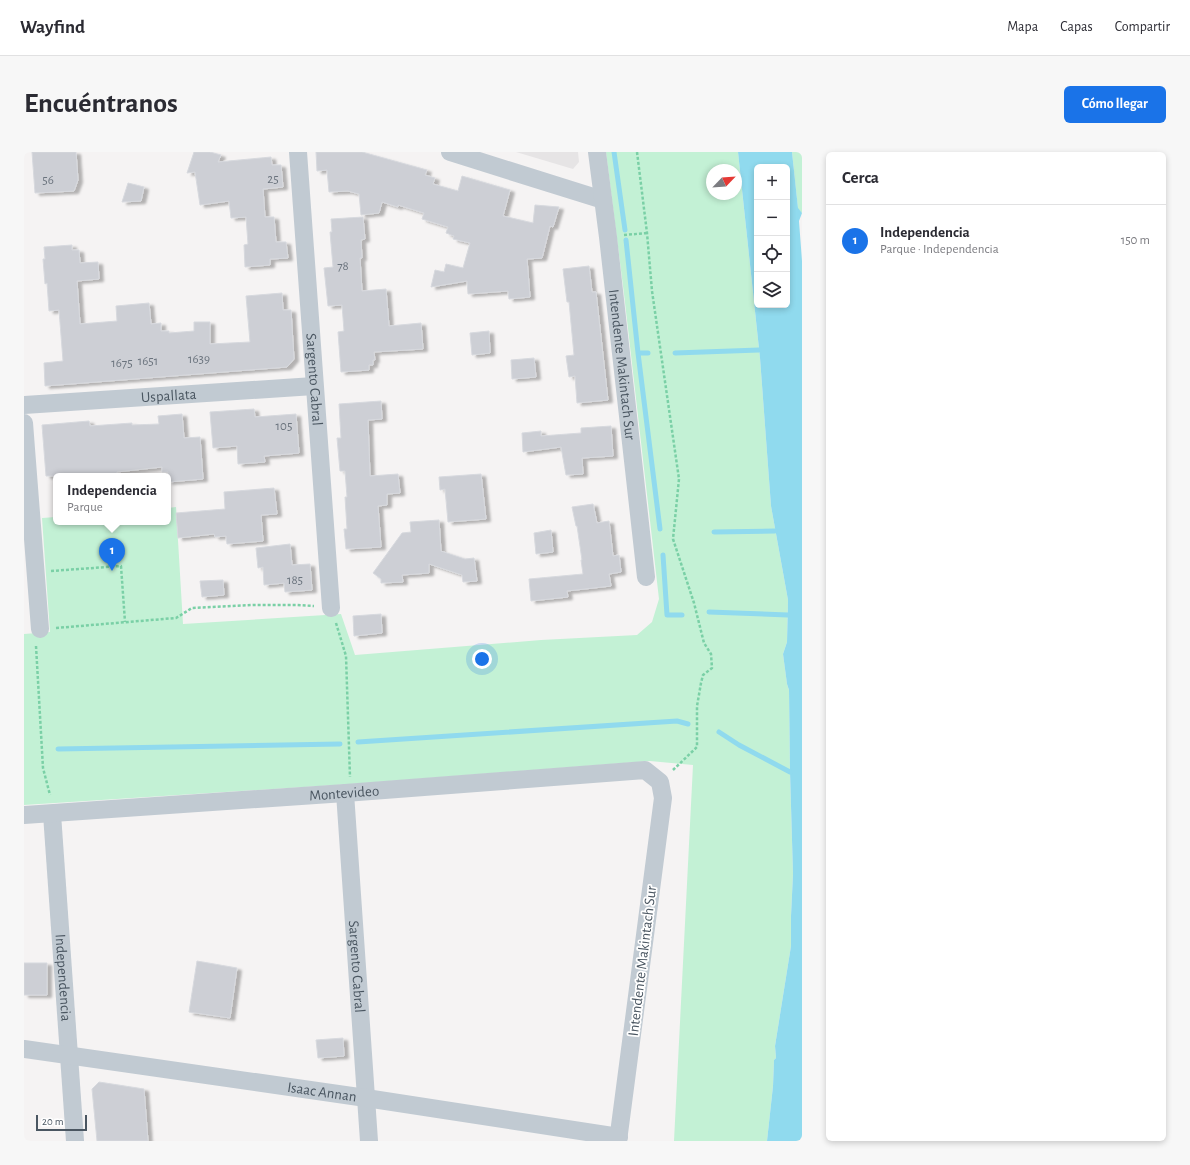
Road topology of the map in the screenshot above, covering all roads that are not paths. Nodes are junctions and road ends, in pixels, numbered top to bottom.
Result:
1 (298, 152) edge
2 (450, 152) edge
3 (597, 152) edge
4 (603, 200) junction
5 (314, 386) junction
6 (24, 405) edge
7 (24, 423) edge
8 (646, 577) dead end
9 (331, 608) road end
10 (40, 629) road end
11 (660, 782) joint
12 (345, 793) junction
13 (52, 814) junction
14 (24, 815) edge
15 (24, 1049) edge
16 (69, 1056) junction
17 (366, 1098) junction
18 (619, 1139) edge
19 (75, 1141) edge
20 (369, 1141) edge

1 - 5 street, Sargento Cabral
2 - 4 street
3 - 4 street, Intendente Makintach Sur
4 - 8 street, Intendente Makintach Sur
5 - 6 street, Uspallata
5 - 9 street, Sargento Cabral
7 - 10 street
11 - 12 street, Montevideo
11 - 18 street, Intendente Makintach Sur
12 - 13 street, Montevideo
12 - 17 street, Sargento Cabral
13 - 14 street, Montevideo
13 - 16 street, Independencia
15 - 16 street, Isaac Annan
16 - 17 street, Isaac Annan
16 - 19 street, Independencia
17 - 18 street, Isaac Annan
17 - 20 street, Sargento Cabral

